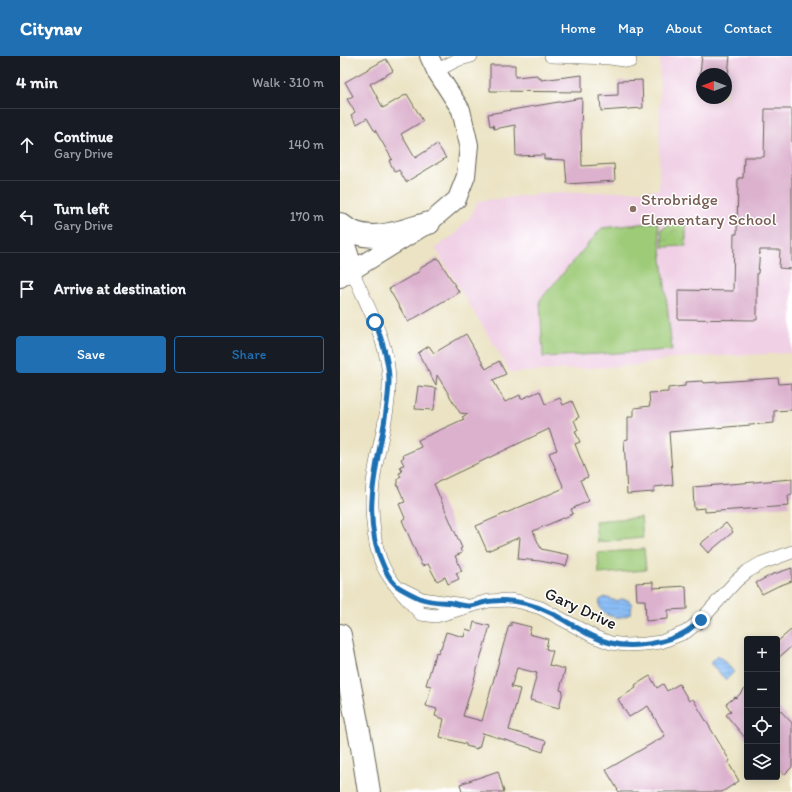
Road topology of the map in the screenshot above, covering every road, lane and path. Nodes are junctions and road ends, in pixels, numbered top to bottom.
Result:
1 (471, 56) edge
2 (551, 56) edge
3 (630, 61) dead end
4 (432, 63) edge
5 (430, 223) junction
6 (340, 224) edge
7 (340, 233) edge
8 (346, 274) edge
9 (792, 552) edge
10 (340, 635) edge
11 (369, 792) edge

1 - 4 street
2 - 3 street
4 - 5 street
5 - 6 highway
5 - 8 street
7 - 8 highway
8 - 9 street, Gary Drive
10 - 11 highway

